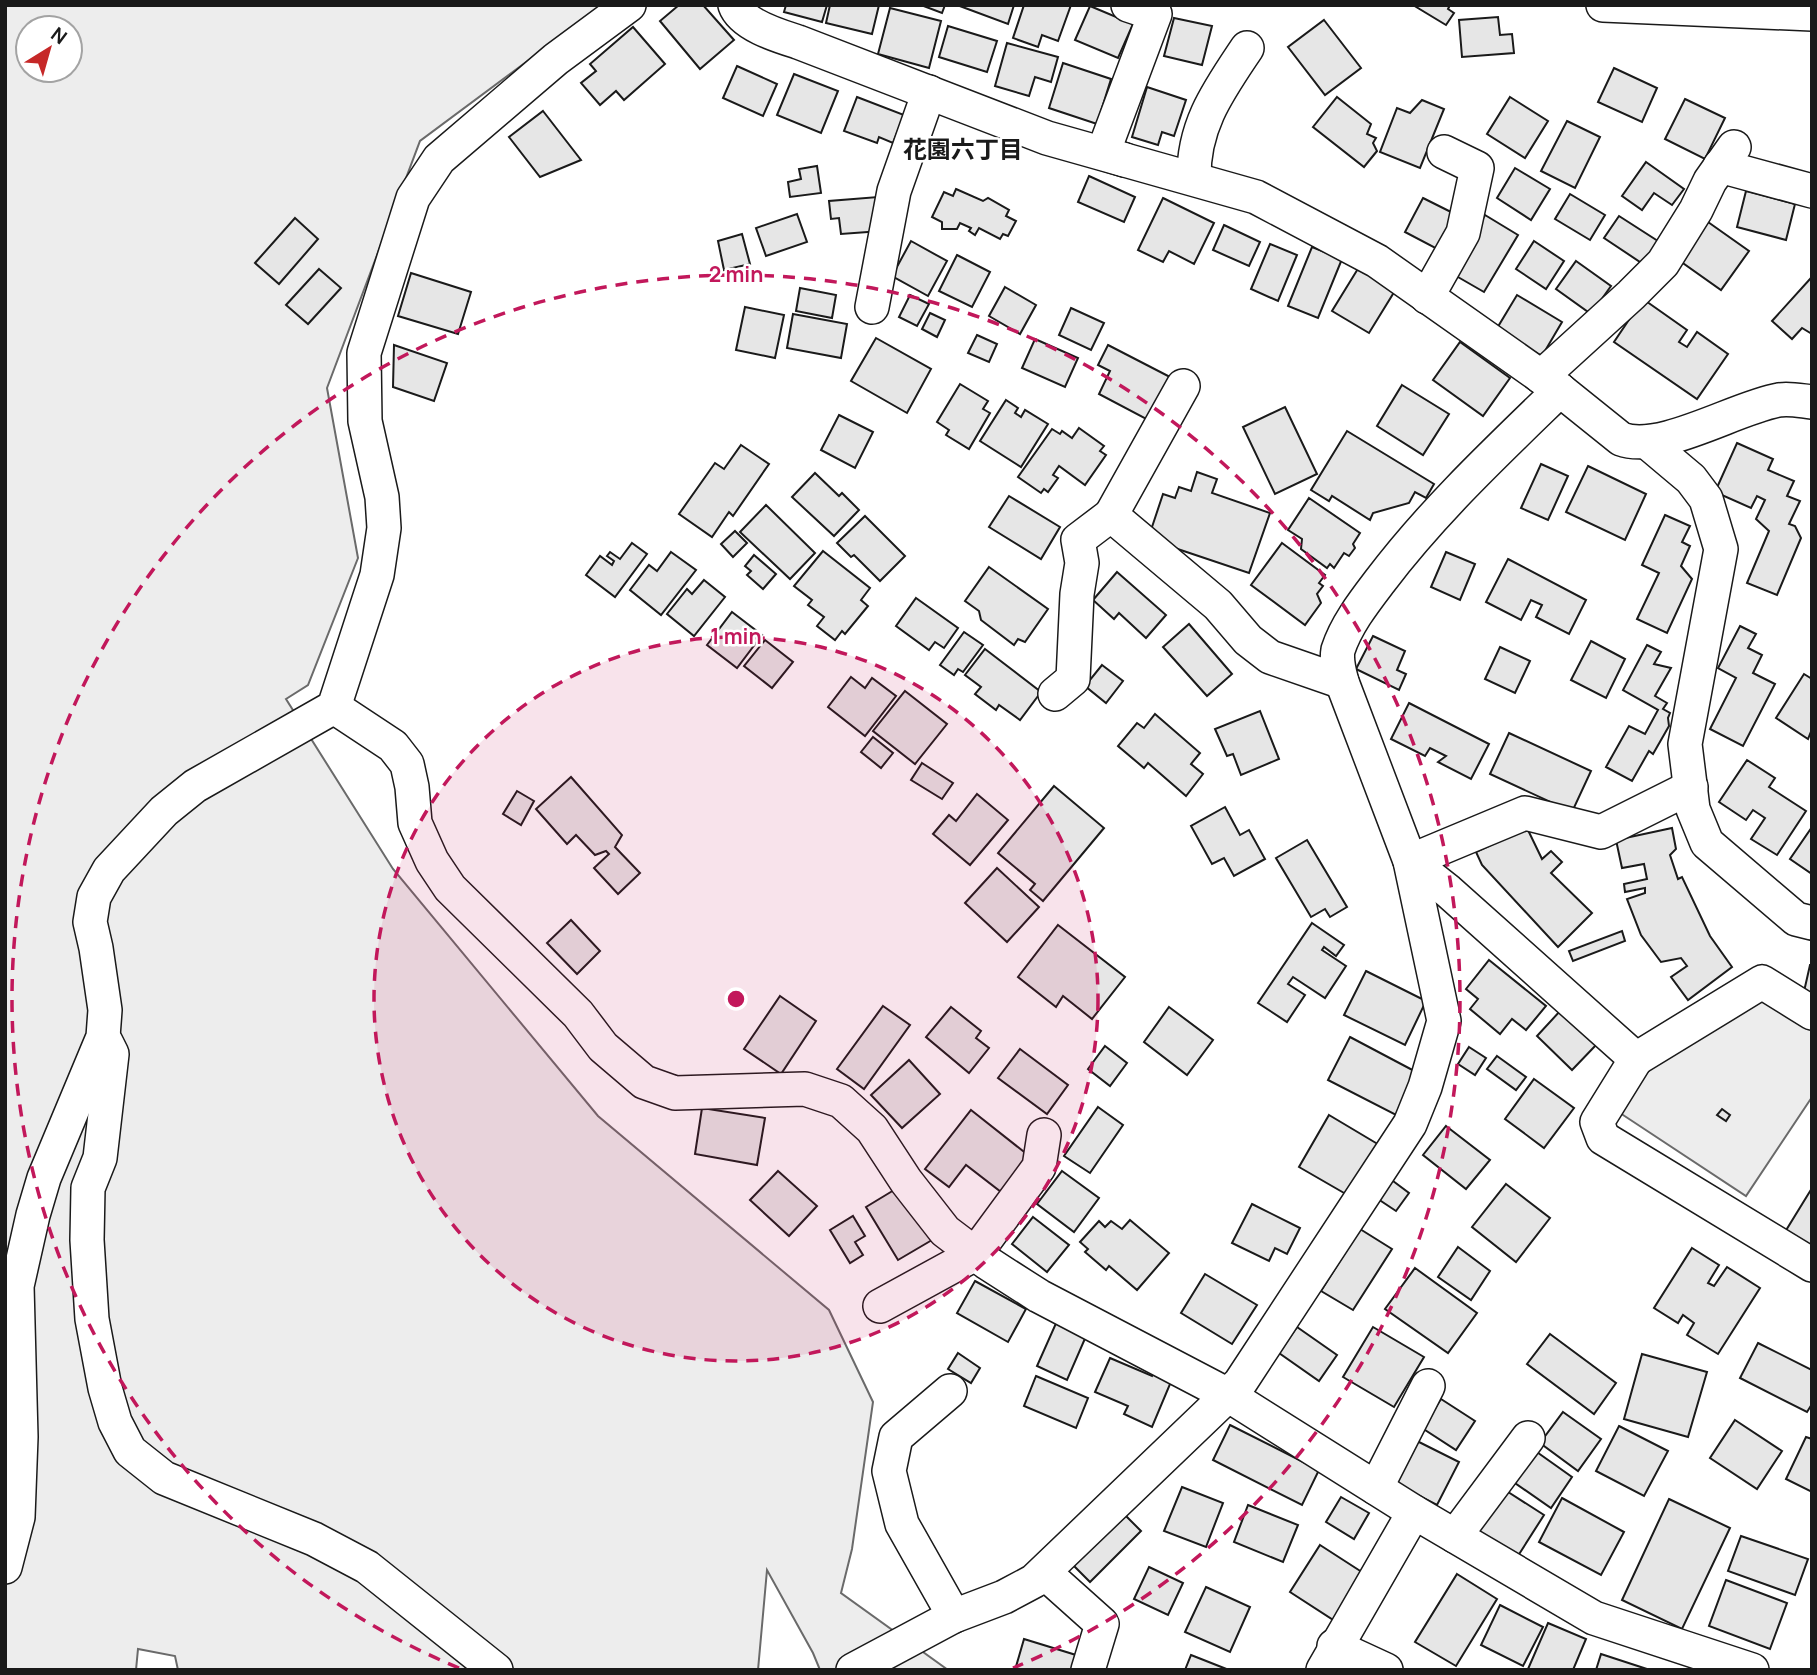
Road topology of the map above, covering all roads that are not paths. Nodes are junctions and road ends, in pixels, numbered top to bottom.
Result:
1 (629, 5) edge
2 (735, 5) edge
3 (1128, 5) edge
4 (1603, 5) edge
5 (1812, 14) edge
6 (1247, 48) dead end
7 (929, 92) junction
8 (1444, 152) dead end
9 (1103, 153) junction
10 (1194, 178) junction
11 (1812, 191) edge
12 (1426, 297) junction
13 (872, 307) dead end
14 (1550, 383) junction
15 (1183, 386) dead end
16 (1812, 402) edge
17 (1647, 442) junction
18 (1111, 515) junction
19 (1342, 682) junction
20 (1055, 694) dead end
21 (334, 707) junction
22 (1691, 787) junction
23 (1410, 861) junction
24 (1812, 923) edge
25 (1812, 1013) edge
26 (103, 1037) junction
27 (1636, 1059) junction
28 (1044, 1135) dead end
29 (975, 1254) junction
30 (1812, 1265) edge
31 (880, 1306) dead end
32 (1428, 1386) dead end
33 (950, 1391) dead end
34 (1228, 1395) junction
35 (1528, 1438) dead end
36 (1376, 1488) junction
37 (1414, 1512) junction
38 (1455, 1536) junction
39 (5, 1567) edge
40 (1045, 1573) junction
41 (954, 1616) junction
42 (1329, 1658) edge
43 (496, 1670) edge
44 (853, 1670) edge
45 (1088, 1670) edge
46 (1386, 1670) edge
47 (1752, 1670) edge

1 - 21 street
2 - 7 street
3 - 9 street
4 - 5 street
6 - 10 street
7 - 9 street
7 - 13 street
8 - 12 street
9 - 10 street
10 - 12 street
11 - 14 street
12 - 14 street
14 - 17 street
14 - 19 street
15 - 18 street
16 - 17 street
17 - 22 street
18 - 19 street
18 - 20 street
19 - 23 street
21 - 26 street
21 - 29 street
22 - 23 street
22 - 24 street
23 - 27 street
23 - 34 street
25 - 27 street
26 - 39 street
26 - 43 street
27 - 30 street
28 - 29 street
29 - 31 street
29 - 34 street
32 - 36 street
33 - 41 street
34 - 36 street
34 - 40 street
35 - 38 street
36 - 37 street
37 - 38 street
37 - 42 street
38 - 47 street
40 - 41 street
40 - 45 street
41 - 44 street
42 - 46 street

